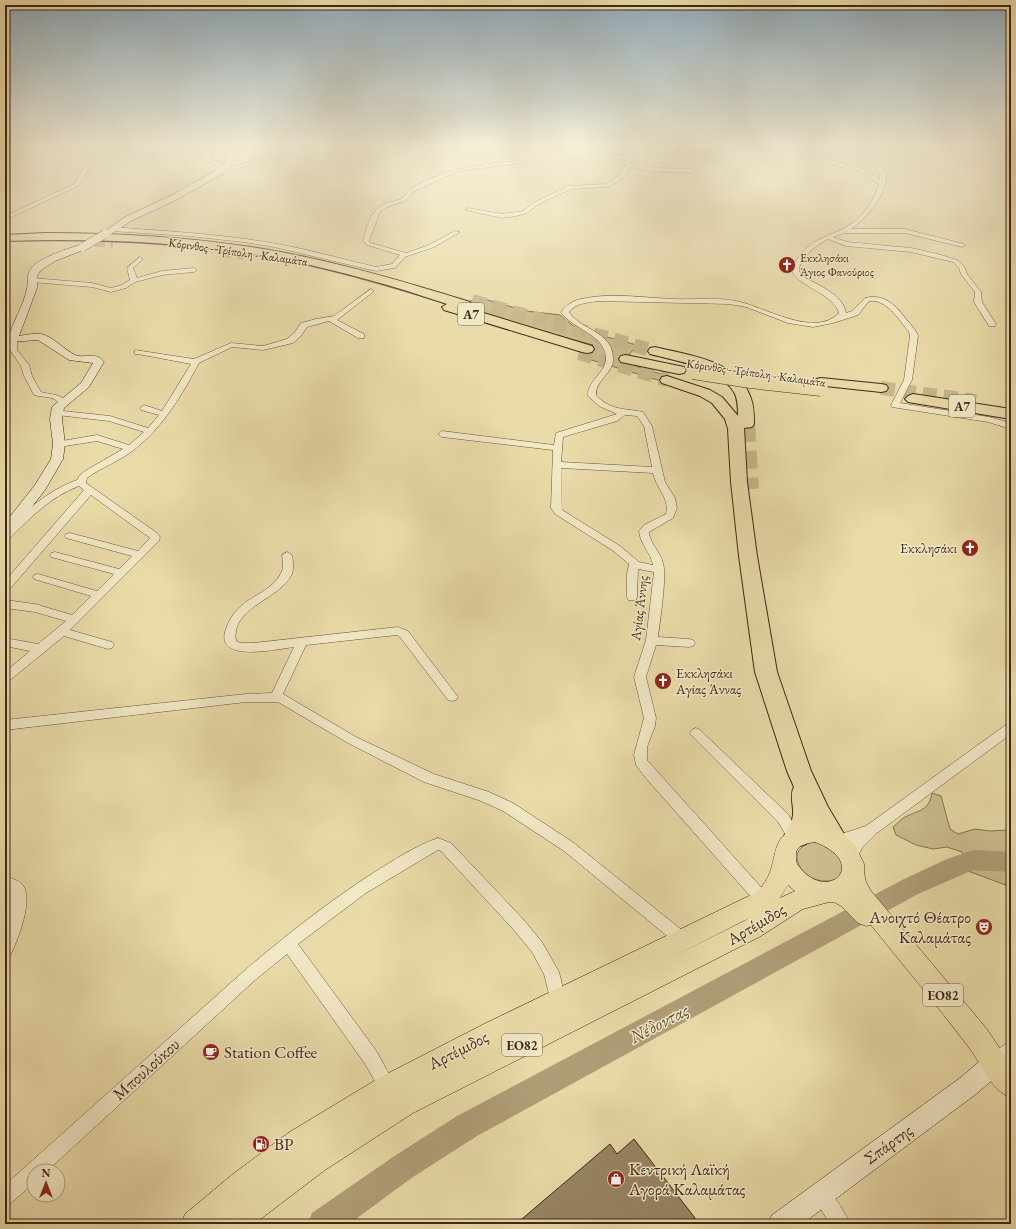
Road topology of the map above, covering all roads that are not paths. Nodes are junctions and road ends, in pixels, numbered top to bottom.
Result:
1 (39, 202) edge
2 (162, 202) edge
3 (395, 202) edge
4 (538, 202) edge
5 (872, 202) edge
6 (468, 210) dead end
7 (5, 218) edge
8 (108, 231) junction
9 (457, 232) dead end
10 (841, 232) junction
11 (828, 237) junction
12 (5, 238) edge
13 (5, 242) edge
14 (95, 242) tunnel mouth
15 (113, 243) tunnel mouth
16 (962, 245) dead end
17 (222, 252) tunnel mouth
18 (244, 255) tunnel mouth
19 (404, 255) junction
20 (140, 260) dead end
21 (194, 270) dead end
22 (32, 280) junction
23 (133, 281) junction
24 (371, 291) dead end
25 (469, 303) tunnel mouth
26 (838, 318) junction
27 (332, 320) junction
28 (992, 324) dead end
29 (361, 336) dead end
30 (9, 341) edge
31 (583, 351) tunnel mouth
32 (655, 351) tunnel mouth
33 (138, 352) dead end
34 (629, 356) dead end
35 (196, 362) junction
36 (667, 380) tunnel mouth
37 (877, 391) tunnel mouth
38 (913, 399) dead end
39 (976, 401) tunnel mouth
40 (60, 407) junction
41 (1011, 407) edge
42 (144, 408) dead end
43 (622, 412) junction
44 (164, 414) junction
45 (1011, 414) edge
46 (746, 424) tunnel mouth
47 (1011, 426) edge
48 (150, 431) junction
49 (442, 434) dead end
50 (59, 444) junction
51 (131, 448) junction
52 (558, 448) junction
53 (556, 465) junction
54 (658, 470) junction
55 (82, 476) junction
56 (750, 488) tunnel mouth
57 (89, 491) junction
58 (5, 532) edge
59 (70, 536) dead end
60 (5, 537) edge
61 (55, 555) dead end
62 (140, 555) junction
63 (287, 555) dead end
64 (748, 556) junction
65 (634, 564) junction
66 (659, 570) junction
67 (121, 573) junction
68 (38, 577) dead end
69 (5, 588) edge
70 (99, 595) junction
71 (632, 597) dead end
72 (5, 604) edge
73 (74, 620) junction
74 (62, 631) junction
75 (652, 641) junction
76 (5, 642) edge
77 (302, 642) junction
78 (689, 643) dead end
79 (108, 645) dead end
80 (42, 649) junction
81 (5, 678) edge
82 (276, 697) junction
83 (452, 697) dead end
84 (5, 725) edge
85 (1011, 727) edge
86 (696, 733) dead end
87 (799, 771) junction
88 (872, 829) junction
89 (796, 837) junction
90 (844, 853) junction
91 (785, 859) junction
92 (5, 882) edge
93 (844, 896) junction
94 (763, 900) junction
95 (682, 940) junction
96 (288, 943) junction
97 (5, 952) edge
98 (558, 1001) junction
99 (1002, 1057) edge
100 (1011, 1085) edge
101 (388, 1087) junction
102 (820, 1193) junction
103 (5, 1197) edge
104 (195, 1224) edge
105 (232, 1224) edge
106 (781, 1224) edge
107 (841, 1224) edge

1 - 7 street
2 - 8 street
3 - 19 street
4 - 6 street
5 - 10 street
8 - 19 street
8 - 22 street, bridge
9 - 19 street
10 - 11 street
10 - 16 street
11 - 26 street
11 - 28 street
12 - 25 highway, Κόρινθος - Τρίπολη - Καλαμάτα / Α7
13 - 14 highway
15 - 17 highway, Κόρινθος - Τρίπολη - Καλαμάτα
18 - 31 highway, Κόρινθος - Τρίπολη - Καλαμάτα / Α7
20 - 23 street
21 - 23 street
22 - 23 street
22 - 30 street
24 - 27 street
26 - 43 street, Αγίας Άννης
26 - 47 street
27 - 29 street
27 - 35 street
30 - 40 street
30 - 40 street
32 - 46 highway
33 - 35 street
34 - 37 highway, Κόρινθος - Τρίπολη - Καλαμάτα, bridge
35 - 44 street
36 - 64 highway
38 - 45 highway, Α7
39 - 41 highway, Α7
40 - 48 street
40 - 50 street
42 - 44 street
43 - 52 street
43 - 54 street, Αγίας Άννης
44 - 48 street
48 - 51 street
49 - 52 street
50 - 51 street
50 - 58 street
51 - 55 street
52 - 53 street
53 - 54 street
53 - 65 street
54 - 66 street, Αγίας Άννης
55 - 57 street
55 - 60 street
56 - 64 highway
57 - 62 street
57 - 69 street
59 - 62 street
61 - 67 street
62 - 67 street
63 - 77 street
64 - 87 highway
65 - 66 street
65 - 71 street
66 - 75 street, Αγίας Άννης
67 - 70 street
68 - 70 street
70 - 73 street
72 - 73 street
73 - 74 street
74 - 79 street
74 - 80 street
75 - 78 street
75 - 94 street, Αγίας Άννης
76 - 80 street
77 - 82 street
77 - 83 street
80 - 81 street
82 - 84 street
82 - 95 street
85 - 88 street
86 - 89 street
87 - 89 highway
87 - 90 highway
88 - 90 street
88 - 90 street
89 - 90 main road
89 - 91 main road, ΕΟ82
90 - 93 main road, ΕΟ82
91 - 93 main road
91 - 94 main road, Αρτέμιδος / ΕΟ82
92 - 97 street
93 - 99 main road, ΕΟ82
93 - 105 main road, Αρτέμιδος / ΕΟ82
94 - 95 main road, Αρτέμιδος / ΕΟ82
95 - 98 main road, Αρτέμιδος / ΕΟ82
96 - 98 street, Μπουλούκου
96 - 101 street
96 - 103 street, Μπουλούκου
98 - 101 main road, Αρτέμιδος / ΕΟ82
99 - 100 main road, ΕΟ82
99 - 102 street, Σπάρτης
101 - 104 main road, Αρτέμιδος / ΕΟ82
102 - 106 street, Σπάρτης
102 - 107 street

